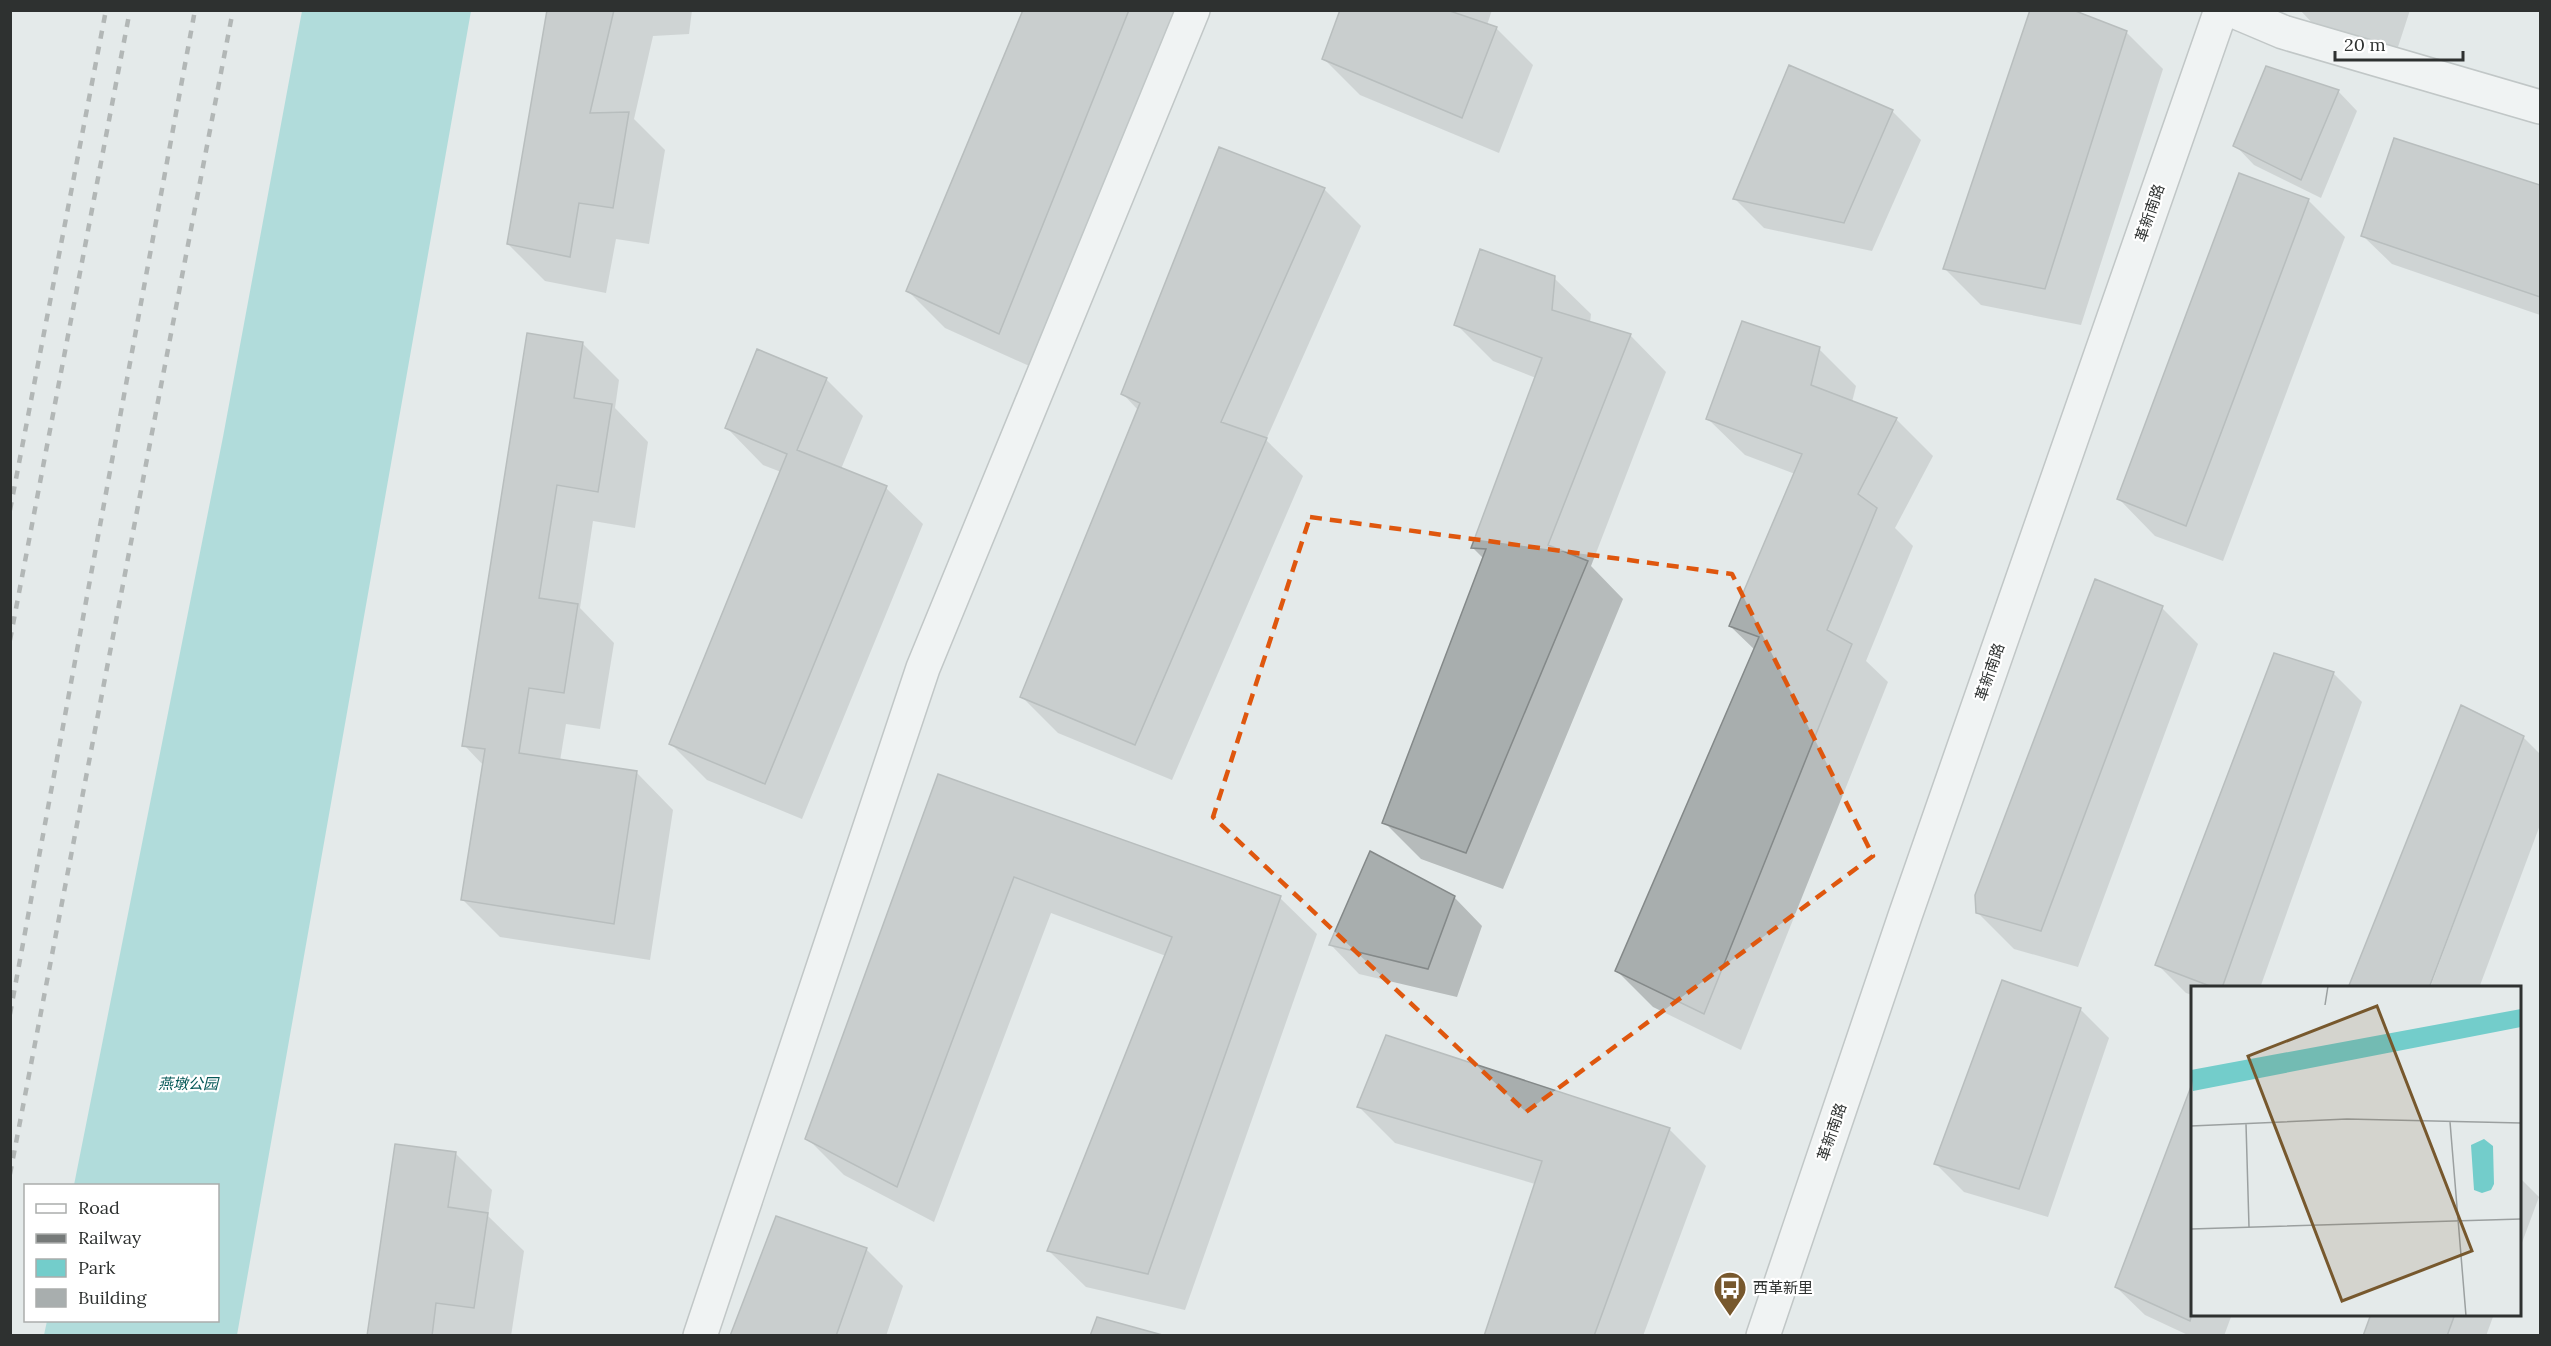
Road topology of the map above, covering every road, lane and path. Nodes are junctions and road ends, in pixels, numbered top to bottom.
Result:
1 (1193, 10) edge
2 (2221, 10) edge
3 (2231, 10) edge
4 (2541, 107) edge
5 (700, 1335) edge
6 (1763, 1335) edge

1 - 5 street
2 - 6 street, 革新南路
3 - 4 street

